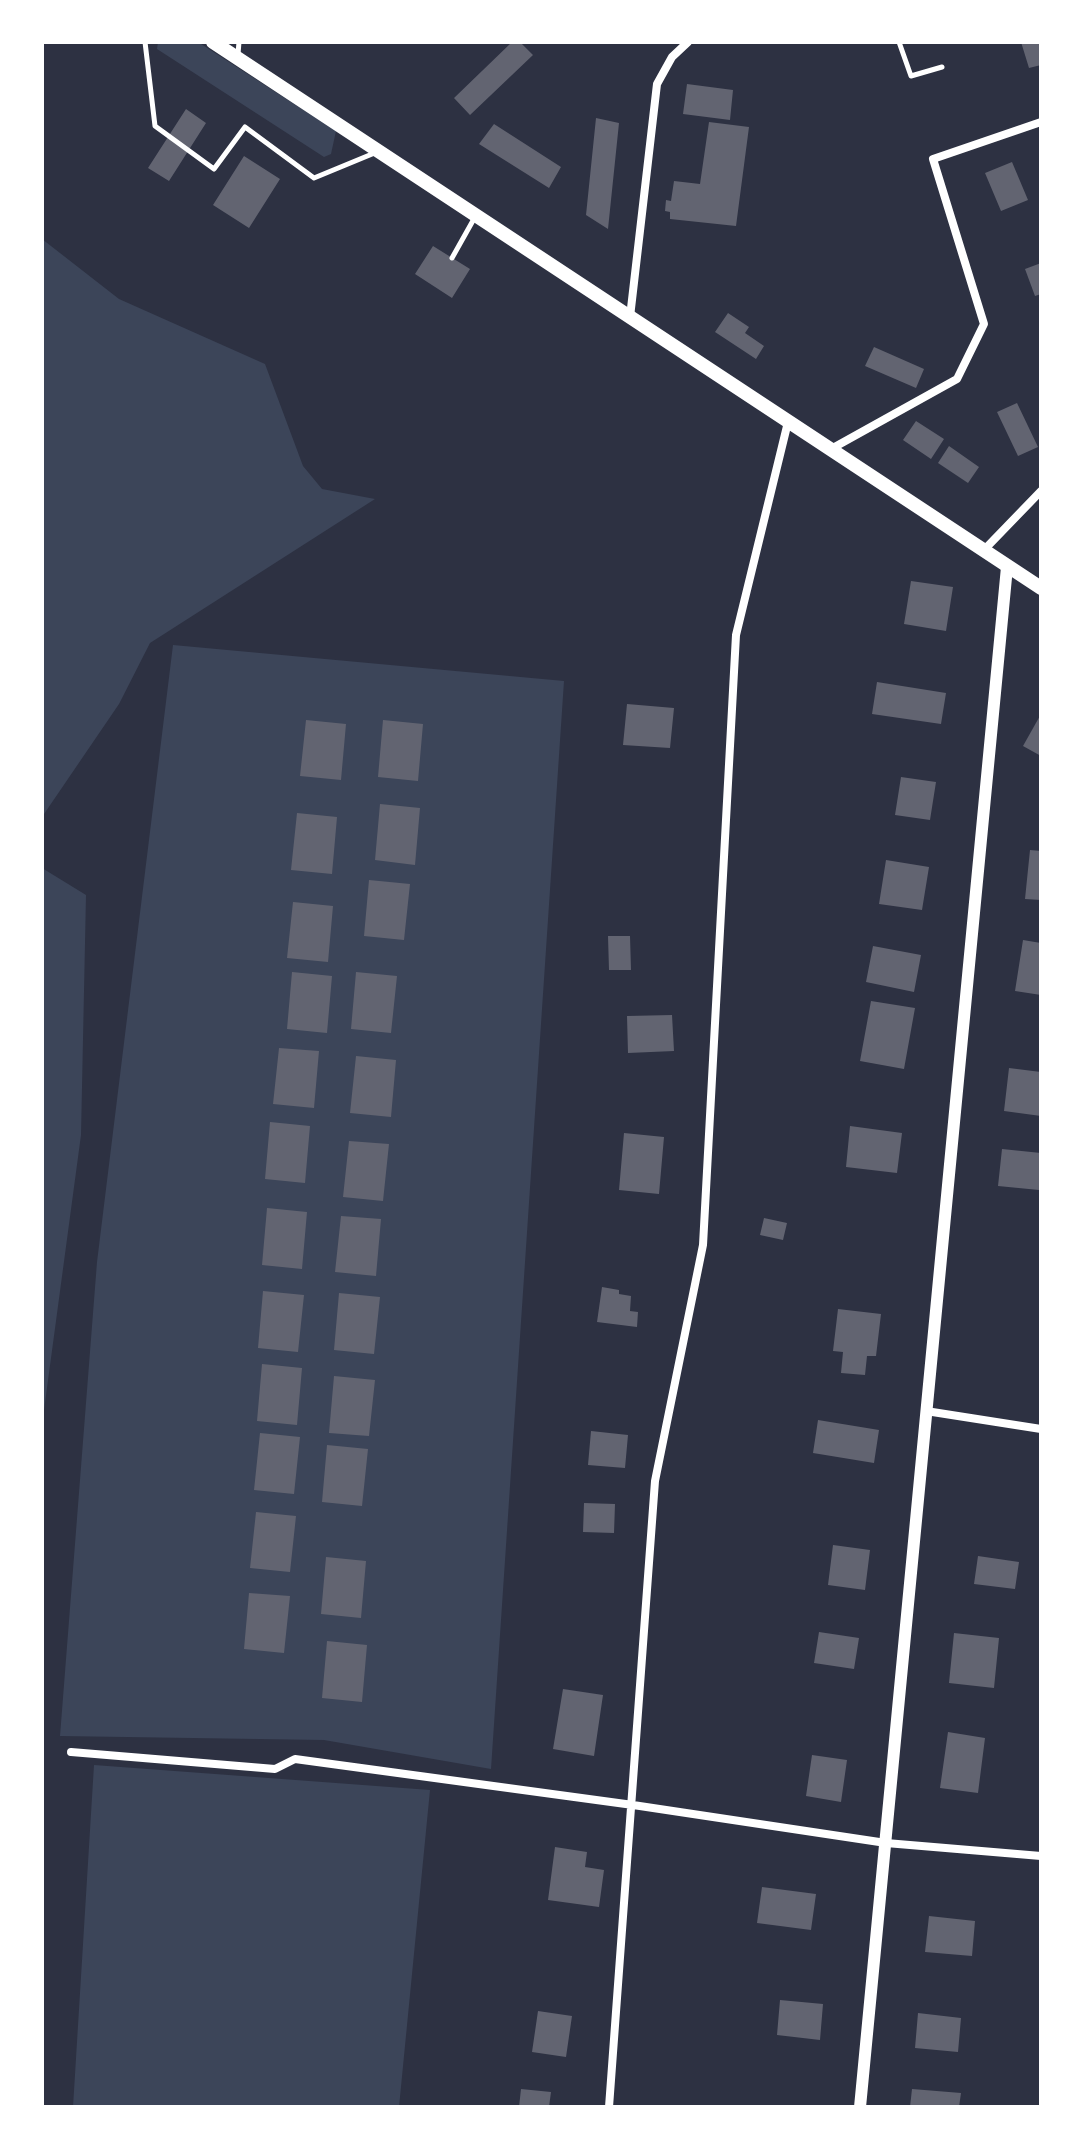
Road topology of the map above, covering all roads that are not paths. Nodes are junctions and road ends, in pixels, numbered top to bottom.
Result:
1 (145, 42) edge
2 (213, 42) edge
3 (239, 42) edge
4 (688, 42) edge
5 (899, 42) edge
6 (238, 59) junction
7 (942, 67) dead end
8 (1041, 122) edge
9 (379, 152) junction
10 (476, 216) junction
11 (452, 258) dead end
12 (630, 318) junction
13 (788, 422) junction
14 (830, 449) junction
15 (1041, 491) edge
16 (983, 551) junction
17 (1007, 567) junction
18 (1041, 588) edge
19 (926, 1411) junction
20 (1041, 1429) edge
21 (71, 1752) dead end
22 (633, 1805) junction
23 (886, 1843) junction
24 (1041, 1856) edge
25 (609, 2107) edge
26 (860, 2107) edge

1 - 9 lane
2 - 6 main road
3 - 6 lane
4 - 12 street
5 - 7 lane
6 - 9 main road
8 - 14 street
9 - 10 main road
10 - 11 lane
10 - 12 main road
12 - 13 main road
13 - 14 main road
13 - 22 street
14 - 16 main road
15 - 16 street
16 - 17 main road
17 - 18 main road
17 - 19 street
19 - 20 street
19 - 23 street
21 - 22 street
22 - 23 street
22 - 25 street
23 - 24 street
23 - 26 street

